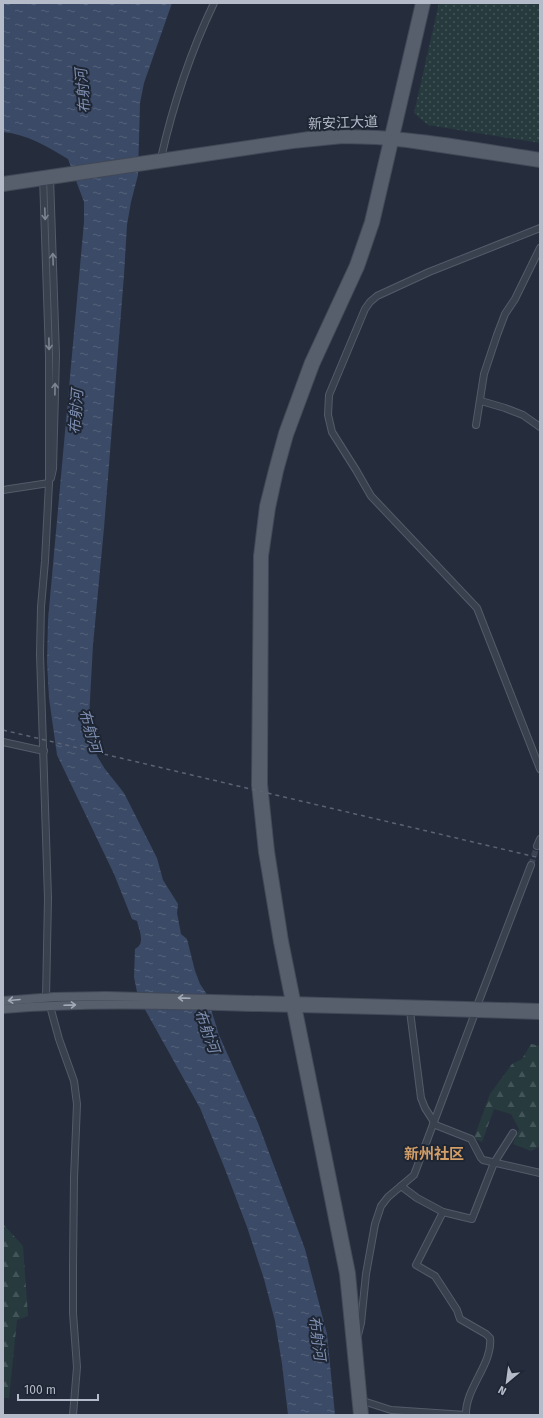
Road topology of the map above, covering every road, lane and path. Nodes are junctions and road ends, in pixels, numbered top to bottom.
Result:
1 (214, 3) edge
2 (420, 3) edge
3 (426, 3) edge
4 (392, 138) junction
5 (540, 157) edge
6 (161, 158) junction
7 (540, 163) edge
8 (147, 164) junction
9 (47, 178) junction
10 (3, 181) edge
11 (3, 187) edge
12 (540, 228) edge
13 (540, 248) edge
14 (480, 401) junction
15 (476, 426) dead end
16 (540, 427) edge
17 (49, 483) junction
18 (3, 490) edge
19 (3, 742) edge
20 (44, 751) junction
21 (540, 769) edge
22 (540, 839) edge
23 (537, 846) dead end
24 (531, 865) tunnel mouth
25 (46, 998) junction
26 (3, 1001) edge
27 (124, 1001) junction
28 (294, 1005) junction
29 (50, 1006) junction
30 (540, 1008) edge
31 (3, 1009) edge
32 (476, 1009) junction
33 (410, 1011) junction
34 (540, 1015) edge
35 (434, 1123) junction
36 (513, 1133) dead end
37 (494, 1163) junction
38 (540, 1174) edge
39 (401, 1186) junction
40 (443, 1212) junction
41 (357, 1336) junction
42 (362, 1401) junction
43 (73, 1415) edge
44 (358, 1415) edge
45 (364, 1415) edge
46 (466, 1415) edge

1 - 6 street
2 - 4 main road
3 - 4 main road
4 - 5 main road, 新安江大道
4 - 6 main road, 新安江大道
4 - 7 main road, 新安江大道
4 - 8 main road, 新安江大道
4 - 28 main road
6 - 8 main road, 新安江大道
8 - 9 main road
9 - 10 main road
9 - 11 main road
9 - 17 street
12 - 21 street
13 - 14 street
14 - 15 street
14 - 16 street
17 - 18 street
17 - 20 street
19 - 20 street
20 - 25 street
22 - 23 street
24 - 32 street
25 -> 26 main road
25 - 27 main road
27 - 28 main road
29 -> 27 main road
28 - 32 main road
28 - 33 main road
28 - 41 main road
28 - 44 main road
29 - 31 main road
29 - 43 street
30 - 32 main road
32 - 33 main road
32 - 34 main road
32 - 35 street
33 - 35 street
35 - 37 street
35 - 39 street
36 - 37 street
37 - 38 street
37 - 40 street
39 - 40 street
39 - 41 street
40 - 46 street
41 - 42 main road
42 - 45 main road
42 - 46 street

